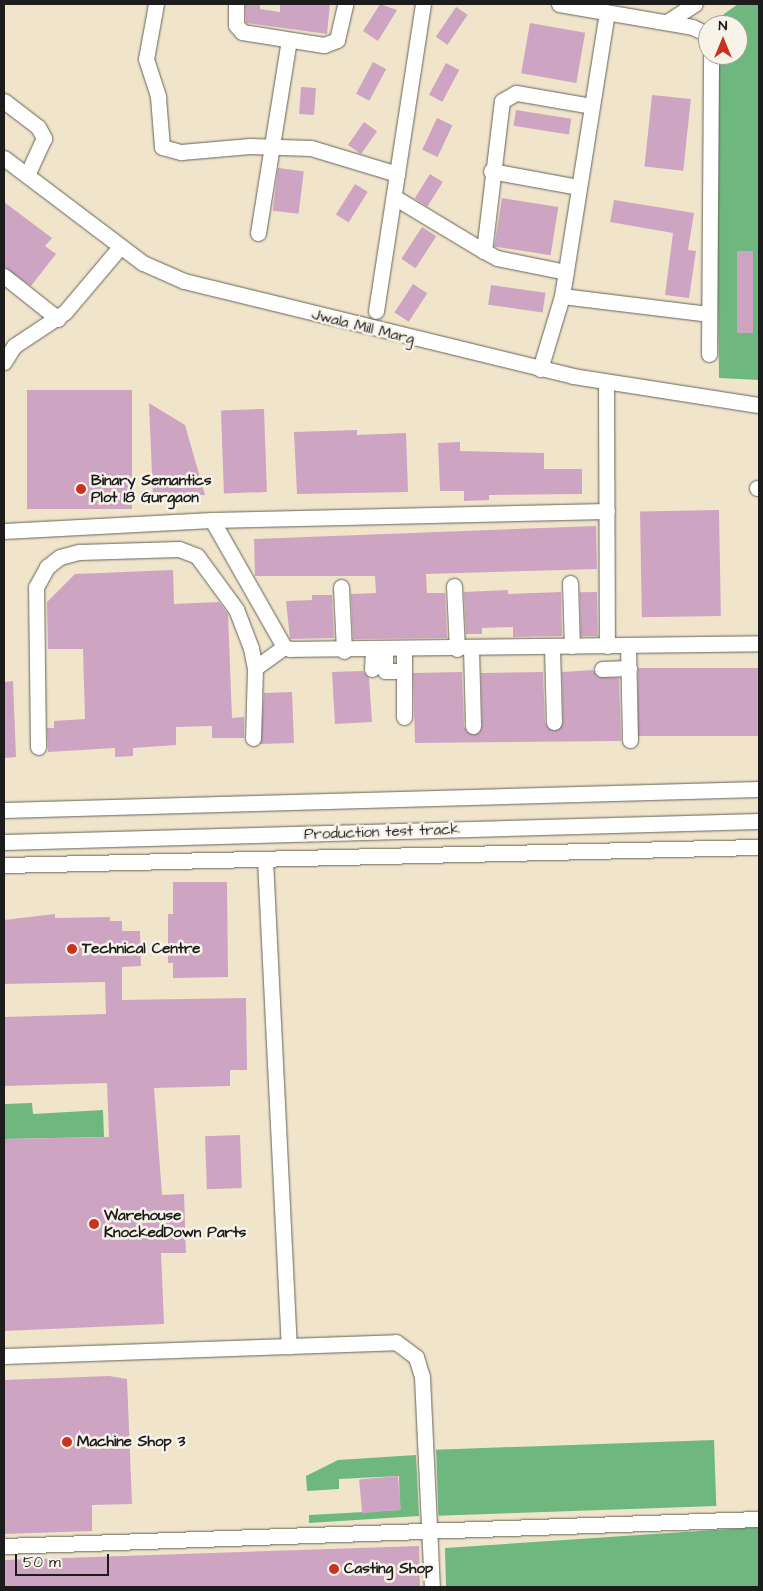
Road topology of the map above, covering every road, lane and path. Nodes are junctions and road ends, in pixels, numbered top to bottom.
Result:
1 (156, 4) edge
2 (236, 4) edge
3 (345, 4) edge
4 (423, 4) edge
5 (564, 4) edge
6 (695, 4) edge
7 (607, 13) junction
8 (667, 22) junction
9 (698, 31) edge
10 (290, 40) junction
11 (711, 65) edge
12 (4, 101) edge
13 (591, 106) junction
14 (275, 145) junction
15 (4, 158) edge
16 (491, 171) junction
17 (397, 174) junction
18 (27, 175) junction
19 (578, 187) junction
20 (394, 197) junction
21 (258, 233) dead end
22 (120, 247) junction
23 (484, 251) junction
24 (566, 272) junction
25 (4, 276) edge
26 (562, 296) junction
27 (376, 311) dead end
28 (708, 314) junction
29 (58, 318) junction
30 (709, 354) dead end
31 (4, 362) edge
32 (540, 369) junction
33 (606, 382) junction
34 (759, 405) edge
35 (607, 511) junction
36 (212, 520) junction
37 (4, 531) edge
38 (570, 583) dead end
39 (454, 586) dead end
40 (341, 587) dead end
41 (759, 643) edge
42 (628, 645) junction
43 (572, 646) junction
44 (607, 646) junction
45 (284, 647) junction
46 (552, 647) junction
47 (464, 648) junction
48 (379, 650) junction
49 (404, 650) junction
50 (344, 651) junction
51 (255, 668) junction
52 (602, 668) dead end
53 (629, 668) junction
54 (404, 671) junction
55 (404, 717) dead end
56 (554, 722) dead end
57 (473, 726) dead end
58 (253, 738) dead end
59 (630, 740) dead end
60 (38, 747) dead end
61 (759, 789) edge
62 (4, 810) edge
63 (759, 821) edge
64 (4, 842) edge
65 (759, 847) edge
66 (265, 859) junction
67 (4, 865) edge
68 (289, 1346) junction
69 (4, 1356) edge
70 (759, 1519) edge
71 (430, 1531) junction
72 (4, 1546) edge
73 (432, 1587) edge

1 - 14 street
2 - 10 street
3 - 10 street
4 - 17 street
5 - 7 street
6 - 8 street
7 - 8 street
7 - 13 street
8 - 9 street
10 - 14 street
11 - 28 street
12 - 18 street
13 - 16 street
13 - 19 street
14 - 17 street
14 - 21 street
15 - 18 street, Jwala Mill Marg
16 - 19 street
16 - 23 street
17 - 20 street
18 - 22 street, Jwala Mill Marg
19 - 24 street
20 - 23 street
20 - 27 street
22 - 29 street
22 - 32 street, Jwala Mill Marg
23 - 24 street
24 - 26 street
25 - 29 street
26 - 28 street
26 - 32 street
28 - 30 street
29 - 31 street
32 - 33 street, Jwala Mill Marg
33 - 34 street, Jwala Mill Marg
33 - 35 street
35 - 36 street
35 - 44 street
36 - 37 street
36 - 45 street
38 - 43 street
39 - 47 street
40 - 50 street
41 - 42 street
42 - 44 street
42 - 53 street
43 - 44 street
43 - 46 street
45 - 50 street
45 - 51 street
46 - 47 street
46 - 56 street
47 - 49 street
47 - 57 street
48 - 49 street
48 - 50 street
48 - 54 street
49 - 54 street
51 - 58 street
51 - 60 street
52 - 53 street
53 - 59 street
54 - 55 street
61 - 62 street
63 - 64 street, Production test track
65 - 66 street
66 - 67 street
66 - 68 street
68 - 69 street
68 - 71 street
70 - 71 street
71 - 72 street
71 - 73 street

